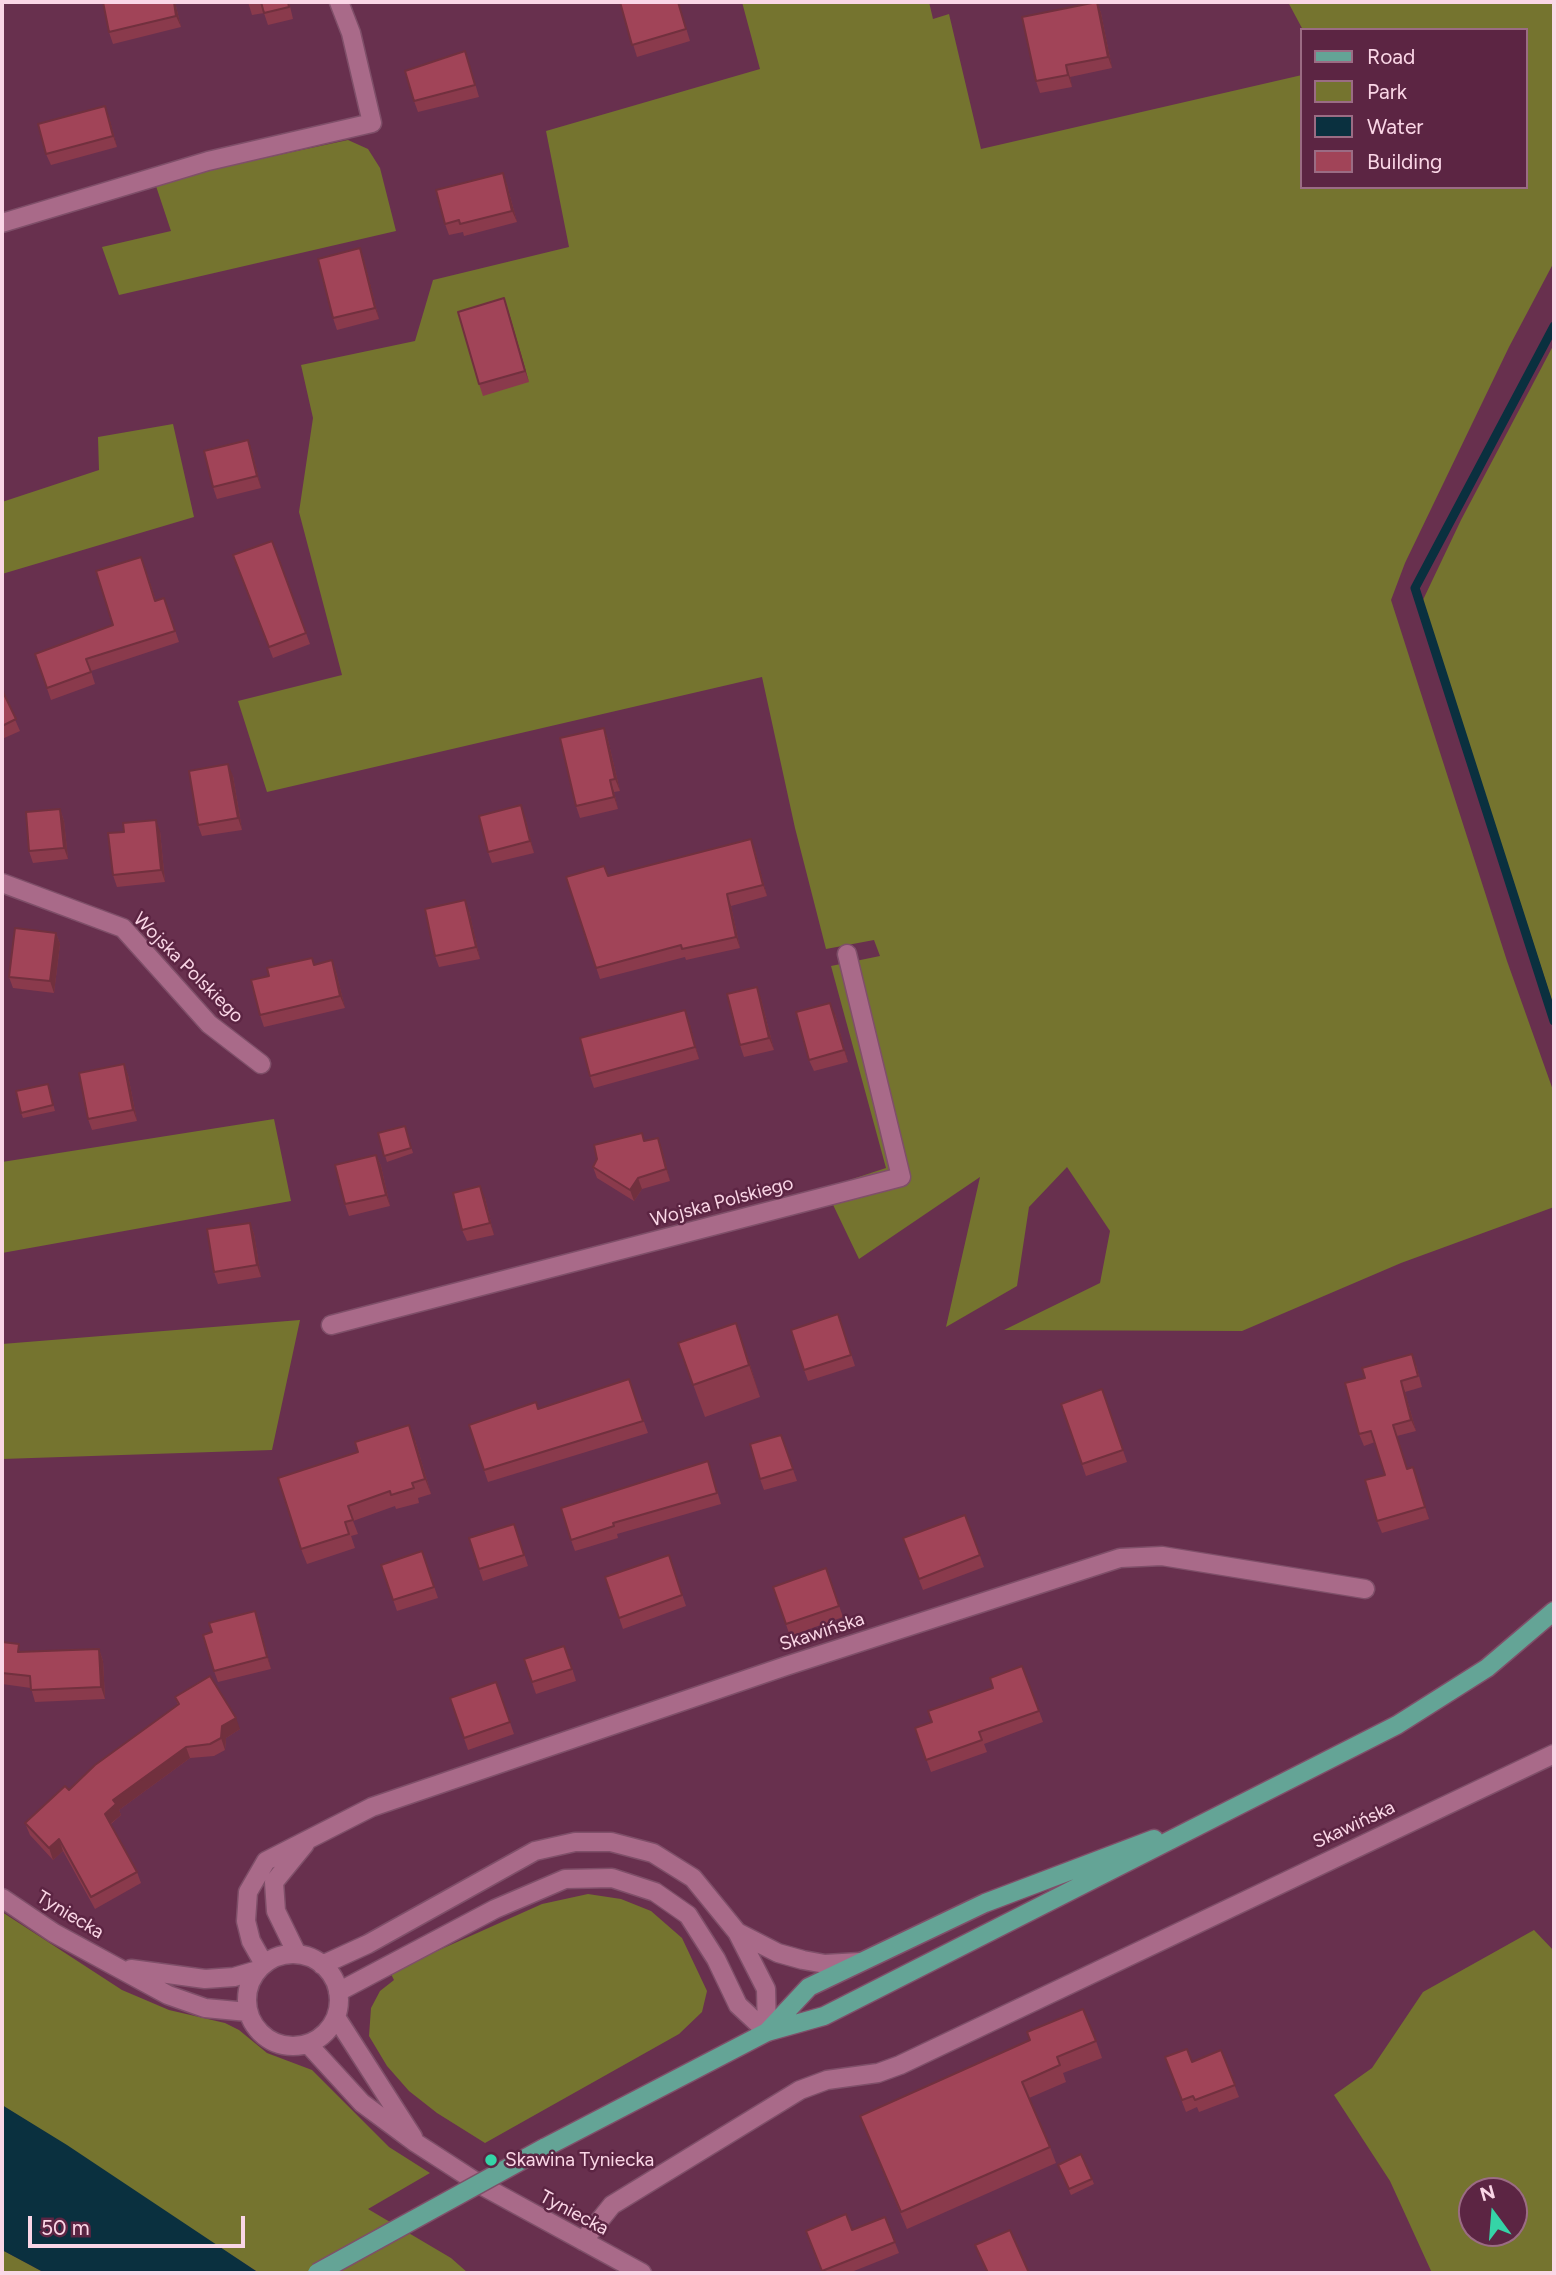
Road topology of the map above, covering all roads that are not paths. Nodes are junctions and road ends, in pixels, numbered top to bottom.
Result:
1 (339, 2) edge
2 (2, 223) edge
3 (2, 884) edge
4 (847, 954) dead end
5 (261, 1064) dead end
6 (331, 1325) dead end
7 (1365, 1589) dead end
8 (1554, 1611) edge
9 (1554, 1754) edge
10 (1203, 1822) junction
11 (308, 1839) junction
12 (2, 1898) edge
13 (737, 1932) junction
14 (297, 1954) junction
15 (861, 1962) junction
16 (322, 1965) junction
17 (117, 1967) junction
18 (261, 1967) junction
19 (338, 1992) junction
20 (248, 2012) junction
21 (336, 2017) junction
22 (767, 2032) junction
23 (308, 2044) junction
24 (416, 2143) junction
25 (583, 2241) junction
26 (317, 2273) edge
27 (642, 2273) edge

1 - 2 street
3 - 5 street, Wojska Polskiego
4 - 6 street, Wojska Polskiego
7 - 11 street, Skawińska
8 - 10 main road
9 - 25 street, Skawińska
10 - 15 main road
10 - 22 main road
11 - 14 street, Skawińska
11 - 18 street, Skawińska
12 - 17 street, Tyniecka
13 - 15 street
13 - 16 street
13 - 22 street
14 - 16 street
14 - 18 street
15 - 22 main road
16 - 19 street
17 - 18 street, Tyniecka
17 - 20 street, Tyniecka
18 - 20 street
19 - 21 street
19 - 22 street
20 - 23 street
21 - 23 street
21 - 24 street, Tyniecka
22 - 26 main road, bridge
23 - 24 street, Tyniecka
24 - 25 street, Tyniecka
25 - 27 street, Tyniecka

